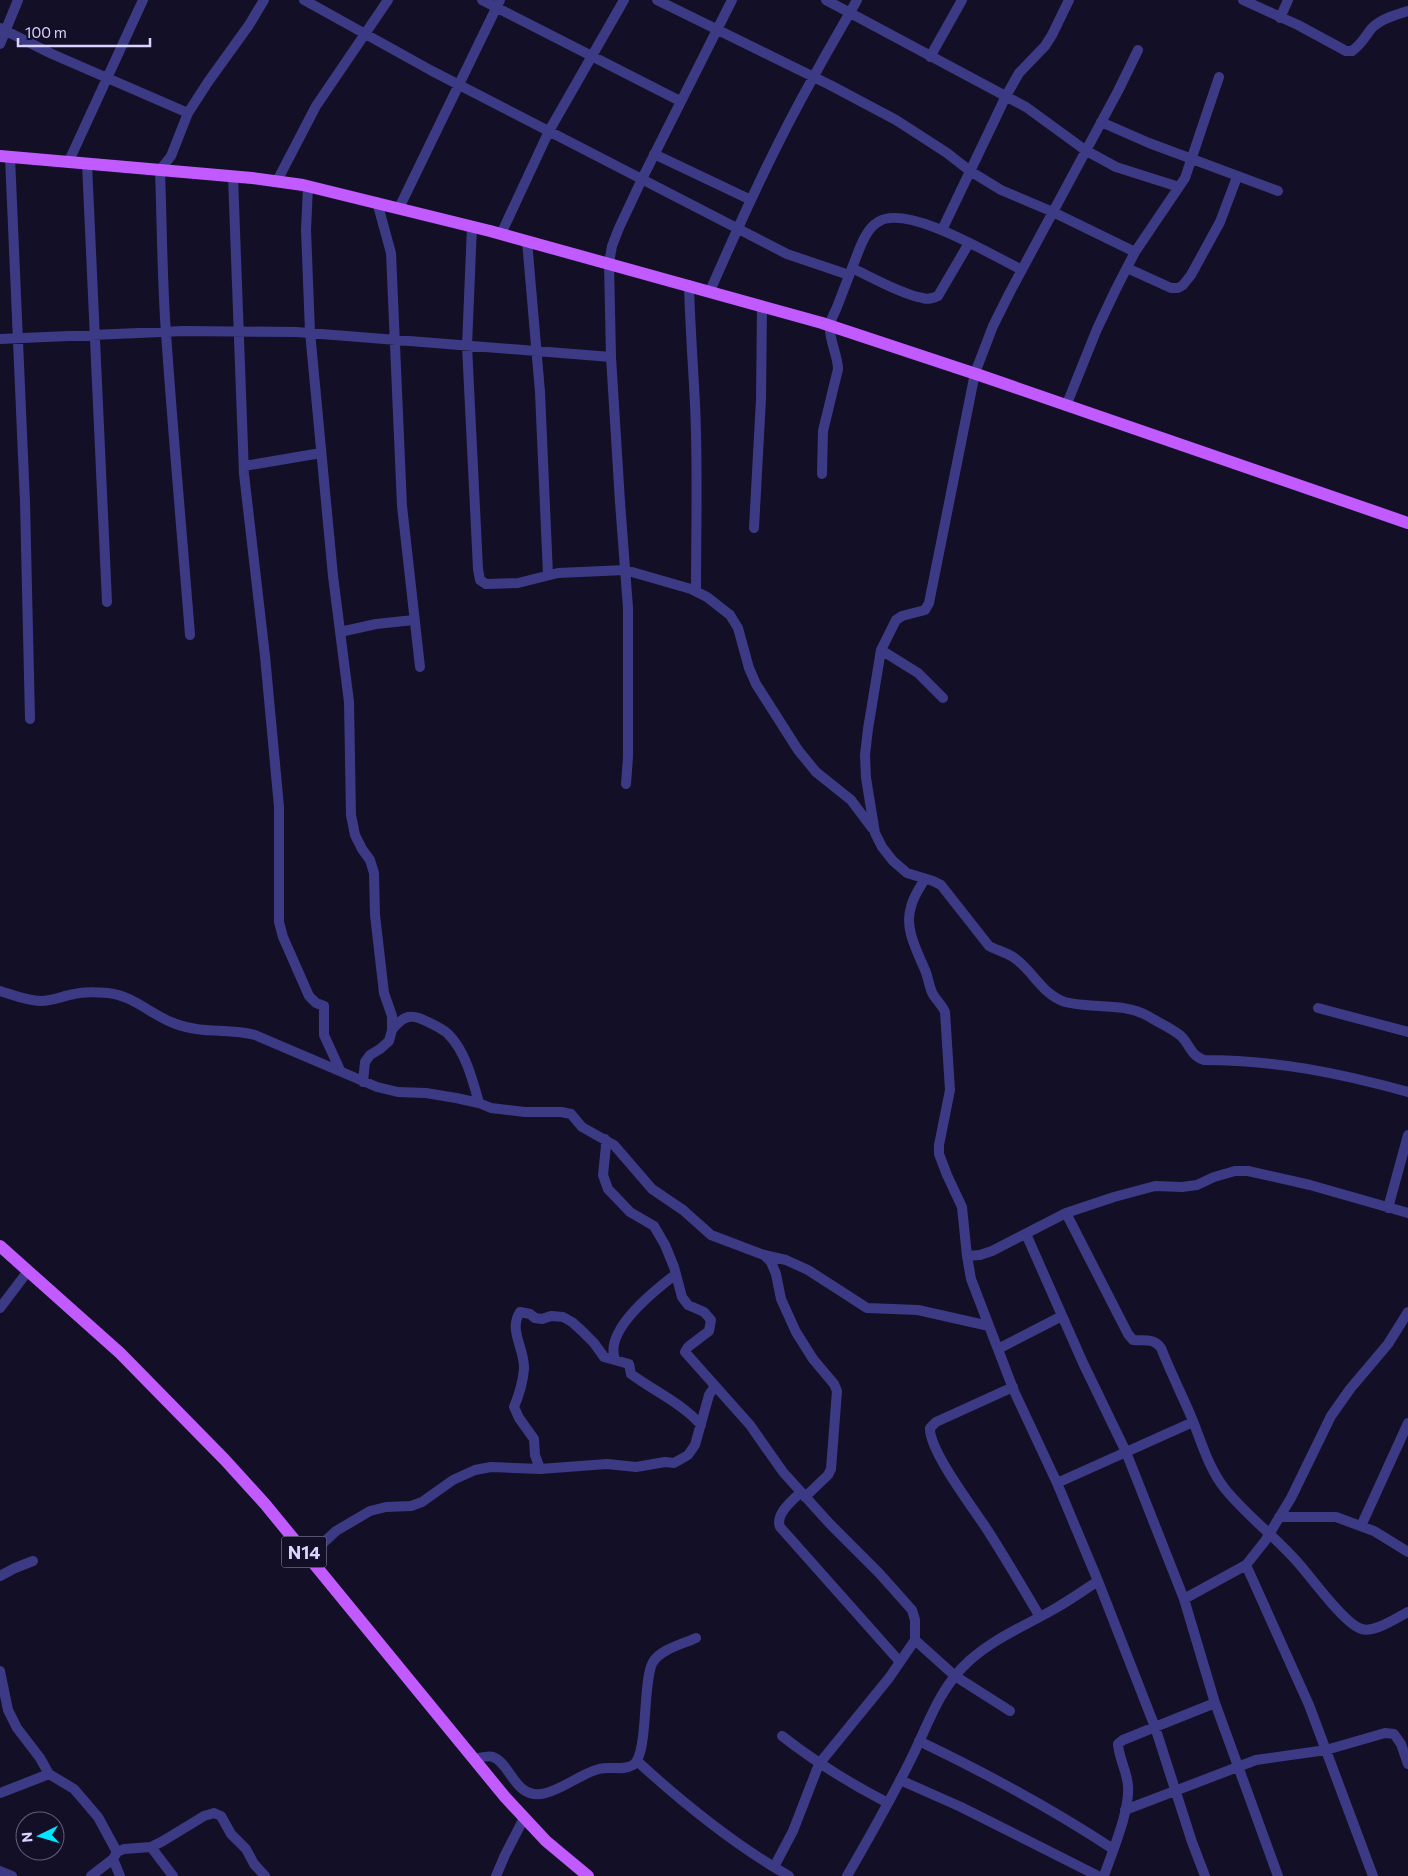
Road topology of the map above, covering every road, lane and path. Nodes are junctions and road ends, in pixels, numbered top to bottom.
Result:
1 (18, 0) edge
2 (143, 0) edge
3 (264, 0) edge
4 (304, 0) edge
5 (388, 0) edge
6 (482, 0) edge
7 (624, 0) edge
8 (657, 0) edge
9 (732, 0) edge
10 (826, 0) edge
11 (857, 0) edge
12 (962, 0) edge
13 (1069, 0) edge
14 (1243, 0) edge
15 (1288, 0) edge
16 (498, 4) edge
17 (1408, 11) edge
18 (850, 13) junction
19 (1280, 18) junction
20 (2, 30) edge
21 (717, 30) junction
22 (366, 33) junction
23 (0, 44) edge
24 (1138, 50) dead end
25 (592, 56) junction
26 (930, 57) junction
27 (107, 77) junction
28 (813, 77) junction
29 (1219, 77) dead end
30 (458, 84) junction
31 (1006, 96) junction
32 (680, 101) junction
33 (188, 113) junction
34 (1101, 122) junction
35 (549, 131) junction
36 (1086, 150) junction
37 (654, 154) junction
38 (5, 157) edge
39 (1192, 159) junction
40 (68, 163) junction
41 (87, 164) junction
42 (160, 170) junction
43 (970, 171) junction
44 (233, 176) junction
45 (1237, 177) junction
46 (642, 179) junction
47 (277, 181) junction
48 (308, 186) junction
49 (1179, 187) junction
50 (1278, 191) dead end
51 (751, 200) junction
52 (377, 202) junction
53 (399, 208) junction
54 (1053, 212) junction
55 (472, 226) junction
56 (738, 228) junction
57 (942, 230) junction
58 (501, 234) junction
59 (527, 241) junction
60 (969, 243) junction
61 (1135, 252) junction
62 (609, 263) junction
63 (1127, 268) junction
64 (1022, 270) junction
65 (851, 271) junction
66 (689, 285) junction
67 (710, 291) junction
68 (762, 306) junction
69 (830, 325) junction
70 (238, 331) junction
71 (166, 332) junction
72 (310, 332) junction
73 (94, 336) junction
74 (18, 338) junction
75 (0, 339) edge
76 (395, 340) junction
77 (467, 346) junction
78 (536, 350) junction
79 (611, 356) junction
80 (975, 373) junction
81 (1066, 406) junction
82 (321, 453) junction
83 (244, 466) junction
84 (822, 474) dead end
85 (1408, 523) edge
86 (754, 528) dead end
87 (625, 570) junction
88 (548, 575) junction
89 (696, 591) junction
90 (107, 602) dead end
91 (414, 620) junction
92 (340, 632) junction
93 (190, 635) dead end
94 (881, 650) junction
95 (420, 667) dead end
96 (943, 698) dead end
97 (30, 719) dead end
98 (626, 784) dead end
99 (875, 833) junction
100 (925, 879) junction
101 (0, 991) edge
102 (1318, 1008) dead end
103 (392, 1030) junction
104 (1408, 1032) edge
105 (340, 1070) junction
106 (363, 1082) junction
107 (1408, 1092) edge
108 (479, 1103) junction
109 (1408, 1135) edge
110 (605, 1139) junction
111 (1388, 1208) junction
112 (1066, 1213) junction
113 (1408, 1213) edge
114 (1026, 1234) junction
115 (0, 1246) edge
116 (764, 1255) junction
117 (967, 1256) junction
118 (28, 1271) junction
119 (676, 1274) junction
120 (0, 1308) edge
121 (1408, 1312) edge
122 (1062, 1316) junction
123 (988, 1326) junction
124 (998, 1349) junction
125 (615, 1359) junction
126 (716, 1386) junction
127 (1013, 1387) junction
128 (1193, 1422) junction
129 (1408, 1423) edge
130 (701, 1425) junction
131 (1126, 1452) junction
132 (540, 1469) junction
133 (1057, 1483) junction
134 (803, 1494) junction
135 (1280, 1517) junction
136 (1361, 1526) junction
137 (1269, 1535) junction
138 (1408, 1552) edge
139 (308, 1557) junction
140 (33, 1561) dead end
141 (1246, 1565) junction
142 (0, 1576) edge
143 (1098, 1581) junction
144 (1184, 1599) junction
145 (1408, 1612) edge
146 (1040, 1616) junction
147 (696, 1638) dead end
148 (915, 1640) junction
149 (900, 1662) junction
150 (0, 1671) edge
151 (955, 1676) junction
152 (1215, 1703) junction
153 (1010, 1711) dead end
154 (1155, 1727) junction
155 (782, 1736) dead end
156 (919, 1740) junction
157 (1326, 1750) junction
158 (474, 1759) junction
159 (637, 1761) junction
160 (819, 1764) junction
161 (1408, 1764) edge
162 (1238, 1766) junction
163 (49, 1774) junction
164 (900, 1780) junction
165 (1175, 1791) junction
166 (0, 1793) edge
167 (888, 1803) junction
168 (1125, 1810) junction
169 (524, 1818) junction
170 (150, 1847) junction
171 (1113, 1849) junction
172 (115, 1856) junction
173 (774, 1867) junction
174 (0, 1871) edge
175 (12, 1876) edge
176 (91, 1876) edge
177 (120, 1876) edge
178 (173, 1876) edge
179 (265, 1876) edge
180 (496, 1876) edge
181 (588, 1876) edge
182 (789, 1876) edge
183 (847, 1876) edge
184 (1098, 1876) edge
185 (1104, 1876) edge
186 (1206, 1876) edge
187 (1278, 1876) edge
188 (1373, 1876) edge

1 - 20 street
2 - 27 street
3 - 33 street
4 - 22 street
5 - 22 street
6 - 16 street
7 - 25 street
8 - 21 street
9 - 21 street
10 - 18 street
11 - 18 street
12 - 26 street
13 - 31 street
14 - 19 street
15 - 19 street
16 - 25 street
16 - 30 street
17 - 19 street
18 - 26 street
18 - 28 street
20 - 23 street
20 - 27 street
21 - 28 street
21 - 32 street
22 - 30 street
22 - 47 street
24 - 34 street
25 - 32 street
25 - 35 street
26 - 31 street
27 - 33 street
27 - 40 street
28 - 43 street
28 - 51 street
29 - 39 street
30 - 35 street
30 - 53 street
31 - 36 street
31 - 43 street
32 - 37 street
33 - 42 street
34 - 36 street
34 - 39 street
35 - 46 street
35 - 58 street
36 - 49 street
36 - 54 street
37 - 46 street
37 - 51 street
38 - 40 main road
38 - 74 street
39 - 45 street
39 - 49 street
40 - 41 main road
41 - 42 main road
41 - 73 street
42 - 44 main road
42 - 71 street
43 - 54 street
43 - 57 street
44 - 47 main road
44 - 70 street
45 - 50 street
45 - 63 street
46 - 56 street
46 - 62 street
47 - 48 main road
48 - 52 main road
48 - 72 street
49 - 61 street
51 - 56 street
52 - 53 main road
52 - 76 street
53 - 55 main road
54 - 61 street
54 - 64 street
55 - 58 main road
55 - 77 street
56 - 65 street
56 - 67 street
57 - 60 street
57 - 65 street
58 - 59 main road
59 - 62 main road
59 - 78 street
60 - 64 street
60 - 65 street
61 - 63 street
62 - 66 main road
62 - 79 street
63 - 81 street
64 - 80 street
65 - 69 street
66 - 67 main road
66 - 89 street
67 - 68 main road
68 - 69 main road
68 - 86 street
69 - 80 main road
69 - 84 street
70 - 71 street
70 - 72 street
70 - 83 street
71 - 73 street
71 - 93 street
72 - 76 street
72 - 82 street
73 - 74 street
73 - 90 street
74 - 75 street
74 - 97 street
76 - 77 street
76 - 91 street
77 - 78 street
77 - 88 street
78 - 79 street
78 - 88 street
79 - 87 street
80 - 81 main road
80 - 94 street
81 - 85 main road
82 - 83 street
82 - 92 street
83 - 105 street
87 - 88 street
87 - 89 street
87 - 98 street
89 - 99 street
91 - 92 street
91 - 95 street
92 - 103 street
94 - 96 street
94 - 99 street
99 - 100 street
100 - 107 street
100 - 117 street
101 - 105 street
102 - 104 street
103 - 106 street
103 - 108 street
105 - 106 street
106 - 108 street
108 - 110 street
109 - 111 street
110 - 116 street
110 - 119 street
111 - 112 street
111 - 113 street
112 - 114 street
112 - 128 street
114 - 117 street
114 - 122 street
115 - 118 main road, N14
116 - 123 street
116 - 134 street
117 - 123 street
118 - 120 street
118 - 139 main road, N14
119 - 125 street
119 - 126 street
121 - 135 street
122 - 124 street
122 - 131 street
123 - 124 street
124 - 127 street
125 - 130 street
125 - 132 street
126 - 130 street
126 - 134 street
127 - 133 street
127 - 146 street
128 - 131 street
128 - 137 street
129 - 136 street
130 - 132 street
131 - 133 street
131 - 144 street
132 - 139 street
133 - 143 street
134 - 148 street
134 - 149 street
135 - 136 street
135 - 137 street
136 - 138 street
137 - 141 street
137 - 145 street
139 - 158 main road, N14
140 - 142 street
141 - 144 street
141 - 157 street
143 - 146 street
143 - 154 street
144 - 152 street
146 - 151 street
147 - 159 street
148 - 149 street
148 - 151 street
149 - 160 street
150 - 163 street
151 - 153 street
151 - 156 street
152 - 154 street
152 - 162 street
154 - 165 street
154 - 168 street
155 - 160 street
156 - 164 street
156 - 171 street
157 - 161 street
157 - 162 street
157 - 188 street
158 - 159 street
158 - 169 main road, N14
159 - 173 street
160 - 167 street
160 - 173 street
162 - 165 street
162 - 187 street
163 - 166 street
163 - 172 street
164 - 167 street
164 - 184 street
165 - 168 street
165 - 186 street
167 - 183 street
168 - 171 street
169 - 180 street
169 - 181 main road, N14
170 - 172 street
170 - 178 street
170 - 179 street
171 - 185 street
172 - 176 street
172 - 177 street
173 - 182 street
174 - 175 street

